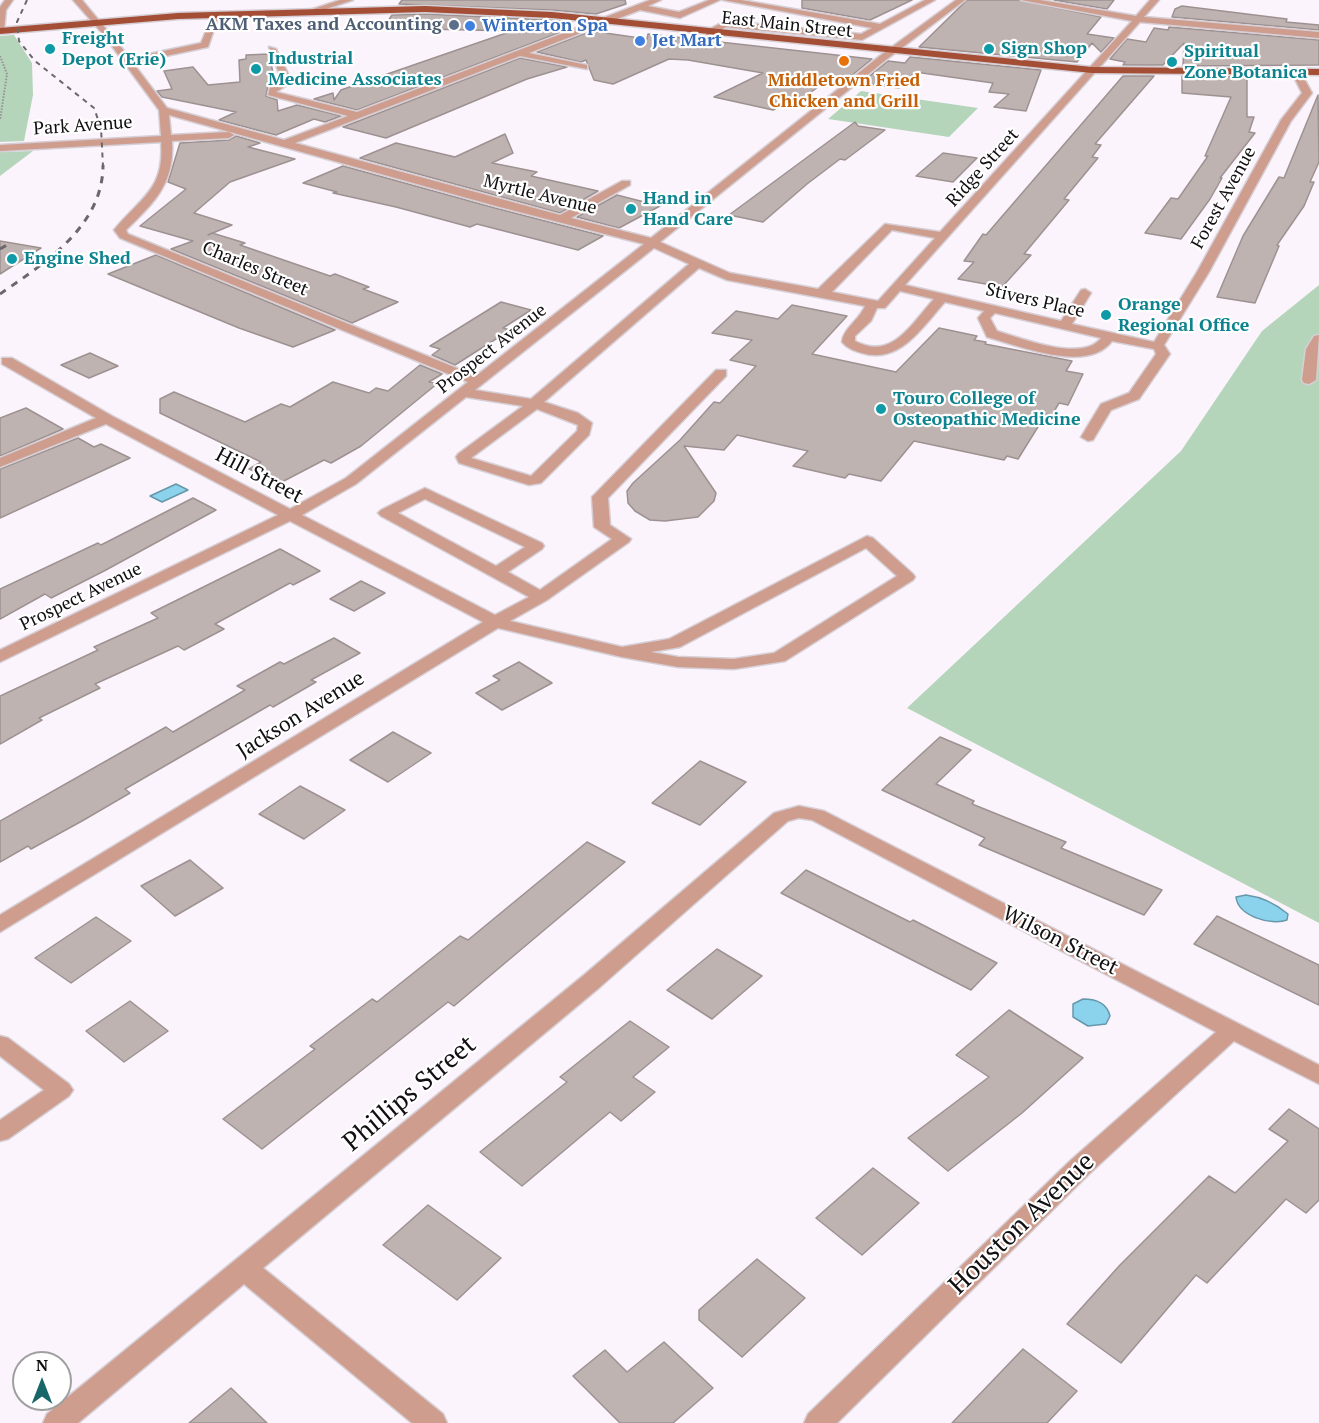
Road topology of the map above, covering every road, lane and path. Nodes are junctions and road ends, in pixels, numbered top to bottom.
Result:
1 (9, 0) edge
2 (78, 0) edge
3 (349, 0) edge
4 (657, 0) edge
5 (716, 0) edge
6 (727, 0) edge
7 (931, 0) edge
8 (961, 0) edge
9 (1025, 0) edge
10 (1155, 0) edge
11 (639, 7) junction
12 (314, 10) junction
13 (217, 14) junction
14 (680, 15) junction
15 (1138, 19) junction
16 (604, 20) junction
17 (703, 20) dead end
18 (714, 22) dead end
19 (96, 23) junction
20 (726, 24) junction
21 (881, 27) junction
22 (0, 30) edge
23 (709, 33) junction
24 (1319, 35) edge
25 (272, 49) dead end
26 (891, 52) junction
27 (518, 53) junction
28 (0, 56) edge
29 (128, 62) junction
30 (584, 68) dead end
31 (1092, 70) junction
32 (1319, 72) edge
33 (1298, 73) junction
34 (1307, 93) junction
35 (1319, 101) edge
36 (164, 110) junction
37 (356, 115) junction
38 (0, 120) edge
39 (246, 135) junction
40 (168, 137) junction
41 (284, 144) junction
42 (0, 148) edge
43 (626, 183) dead end
44 (561, 219) junction
45 (944, 236) junction
46 (652, 244) junction
47 (696, 264) junction
48 (898, 287) junction
49 (818, 293) junction
50 (1085, 293) dead end
51 (942, 298) junction
52 (872, 305) junction
53 (991, 310) junction
54 (1064, 327) junction
55 (1109, 337) junction
56 (1319, 339) edge
57 (1160, 343) junction
58 (7, 361) dead end
59 (721, 374) dead end
60 (1310, 380) dead end
61 (479, 382) junction
62 (465, 393) junction
63 (533, 405) junction
64 (107, 419) junction
65 (1088, 437) dead end
66 (0, 463) edge
67 (288, 516) junction
68 (496, 573) junction
69 (541, 597) junction
70 (495, 622) junction
71 (622, 652) junction
72 (0, 657) edge
73 (799, 812) joint
74 (0, 926) edge
75 (1232, 1030) junction
76 (0, 1044) edge
77 (1319, 1074) edge
78 (0, 1132) edge
79 (244, 1268) junction
80 (57, 1423) edge
81 (433, 1423) edge
82 (818, 1423) edge

1 - 22 street
2 - 19 street
3 - 12 street
4 - 11 street
5 - 14 street
6 - 21 street
7 - 21 street
8 - 26 street, Prospect Avenue
9 - 15 street
10 - 15 street, Ridge Street
11 - 14 street
11 - 16 street
12 - 13 main road, East Main Street
12 - 16 main road, East Main Street
13 - 19 main road, East Main Street
13 - 29 street
14 - 17 street
15 - 24 street
15 - 31 street, Ridge Street
16 - 23 main road, East Main Street
16 - 27 street
18 - 20 street
19 - 22 main road, East Main Street
19 - 29 street
20 - 21 street
20 - 23 street
23 - 26 main road, East Main Street
25 - 37 street
26 - 31 main road, East Main Street
26 - 46 street, Prospect Avenue
27 - 30 street
27 - 37 street
28 - 38 path
29 - 36 street
31 - 33 main road, East Main Street
31 - 45 street, Ridge Street
32 - 33 main road, East Main Street
33 - 34 street
34 - 35 street
34 - 57 street, Forest Avenue
36 - 39 street, Myrtle Avenue
36 - 40 street
37 - 41 street
39 - 40 street, Park Avenue
39 - 41 street, Myrtle Avenue
40 - 42 street, Park Avenue
40 - 61 street, Charles Street
41 - 44 street, Myrtle Avenue
43 - 44 street
44 - 46 street, Myrtle Avenue
45 - 48 street, Ridge Street
45 - 49 street
46 - 47 street, Myrtle Avenue
46 - 61 street, Prospect Avenue
47 - 49 street, Myrtle Avenue
47 - 63 street
48 - 51 street, Stivers Place
48 - 52 street
49 - 52 street, Myrtle Avenue
50 - 54 street
51 - 52 street
51 - 53 street, Stivers Place
53 - 54 street, Stivers Place
53 - 55 street
54 - 55 street, Stivers Place
55 - 57 street, Stivers Place
56 - 60 street
57 - 65 street, Forest Avenue
58 - 64 street, Hill Street
59 - 69 street, Jackson Avenue
61 - 62 street, Prospect Avenue
62 - 63 street
62 - 67 street, Prospect Avenue
63 - 63 street
64 - 66 street
64 - 67 street, Hill Street
67 - 70 street, Hill Street
67 - 72 street, Prospect Avenue
68 - 68 street
68 - 69 street
69 - 70 street, Jackson Avenue
70 - 71 street, Hill Street
70 - 74 street, Jackson Avenue
71 - 71 street, Hill Street
73 - 75 street, Wilson Street
73 - 79 street, Phillips Street
75 - 77 street, Wilson Street
75 - 82 street, Houston Avenue
76 - 78 street
79 - 80 street, Phillips Street
79 - 81 street

